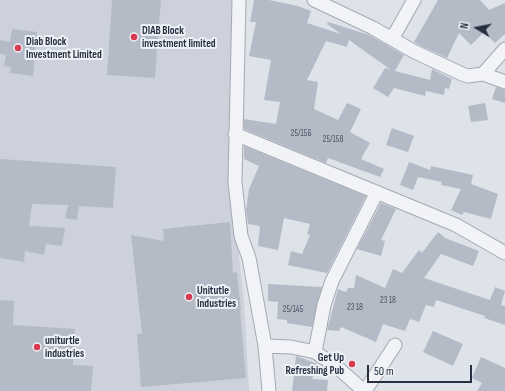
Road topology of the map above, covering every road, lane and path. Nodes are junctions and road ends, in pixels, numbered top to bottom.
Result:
1 (239, 0) edge
2 (314, 0) edge
3 (414, 0) edge
4 (392, 39) junction
5 (505, 49) edge
6 (484, 74) junction
7 (505, 82) edge
8 (235, 134) junction
9 (376, 192) junction
10 (505, 253) edge
11 (395, 345) dead end
12 (265, 346) junction
13 (316, 352) junction
14 (269, 391) edge
15 (364, 391) edge

1 - 8 street
2 - 4 street
3 - 4 street
4 - 6 street
5 - 6 street
6 - 7 street
8 - 9 street
8 - 12 street
9 - 10 street
9 - 13 street
11 - 15 street
12 - 13 street
12 - 14 street
13 - 15 street

